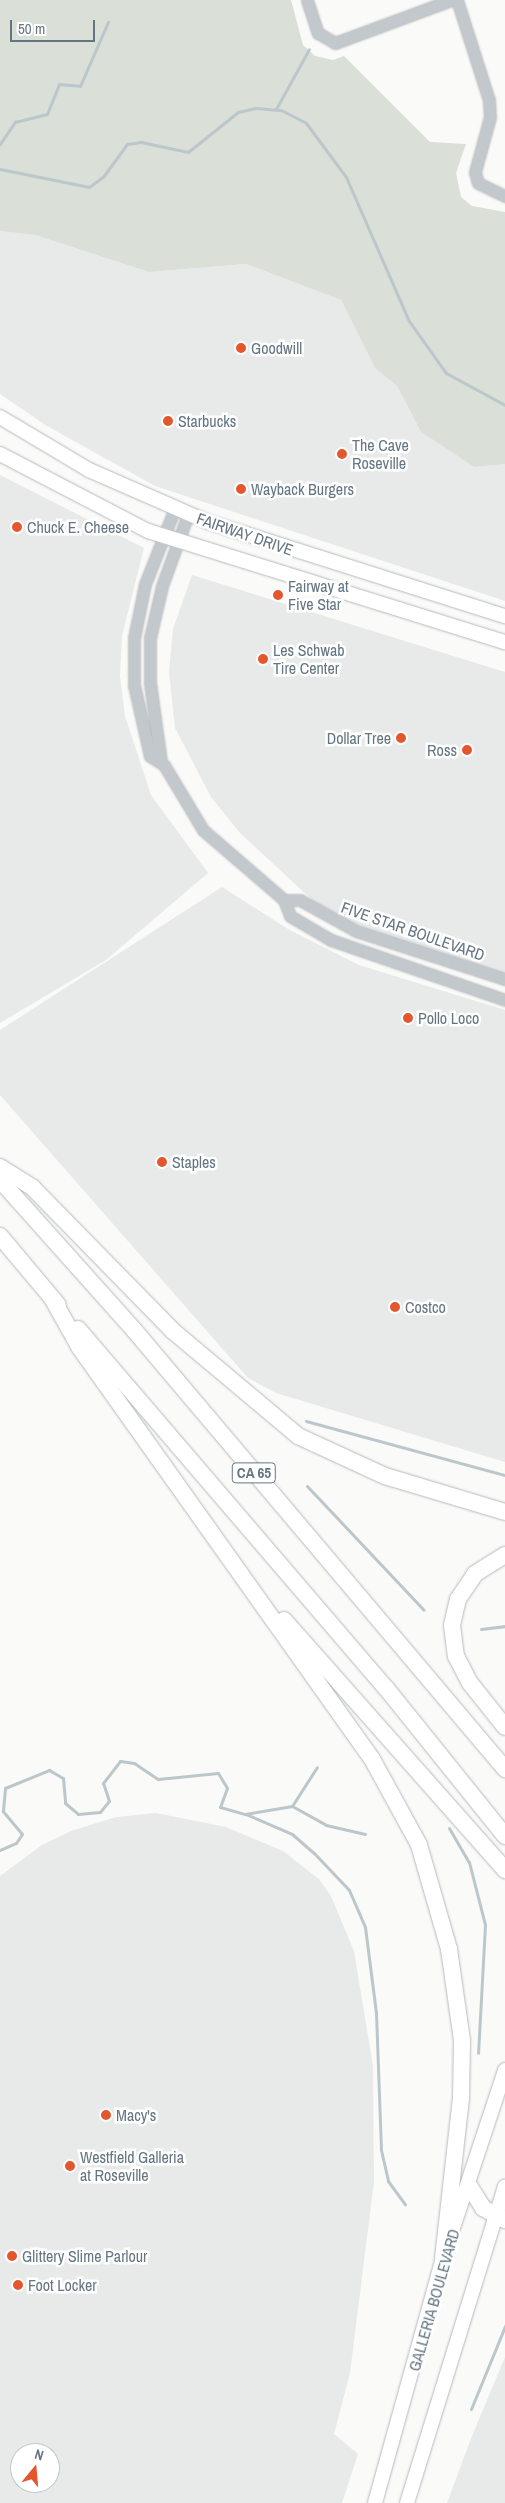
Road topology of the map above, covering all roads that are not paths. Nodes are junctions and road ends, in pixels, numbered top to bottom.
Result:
1 (307, 0) edge
2 (451, 0) edge
3 (457, 0) edge
4 (505, 196) edge
5 (0, 417) edge
6 (0, 454) edge
7 (182, 511) junction
8 (162, 535) junction
9 (179, 540) junction
10 (505, 616) edge
11 (505, 642) edge
12 (161, 762) junction
13 (284, 900) junction
14 (505, 980) edge
15 (505, 1000) edge
16 (0, 1167) edge
17 (0, 1180) edge
18 (0, 1236) edge
19 (52, 1298) junction
20 (505, 1512) edge
21 (219, 1544) junction
22 (505, 1556) edge
23 (505, 1727) edge
24 (505, 1769) edge
25 (505, 1836) edge
26 (505, 1870) edge
27 (505, 2070) edge
28 (470, 2187) junction
29 (505, 2187) edge
30 (500, 2218) edge
31 (443, 2258) junction
32 (375, 2503) edge
33 (407, 2503) edge

1 - 2 street
3 - 4 street
5 - 7 main road, FAIRWAY DRIVE
6 - 8 main road, FAIRWAY DRIVE
7 - 8 street
7 - 9 street
7 - 10 main road, FAIRWAY DRIVE
8 - 9 main road, FAIRWAY DRIVE
8 - 12 street
9 - 11 main road, FAIRWAY DRIVE
9 - 12 street
12 - 13 street
13 - 14 street, FIVE STAR BOULEVARD
13 - 15 street
16 - 20 highway
17 - 24 highway, CA 65
18 - 19 highway, CA 65
19 - 21 highway
19 - 25 highway, CA 65
21 - 26 highway
21 - 31 highway
22 - 23 highway
27 - 28 main road, GALLERIA BOULEVARD
28 - 30 highway
28 - 31 main road, GALLERIA BOULEVARD
29 - 30 main road, GALLERIA BOULEVARD
30 - 33 main road, GALLERIA BOULEVARD
31 - 32 main road, GALLERIA BOULEVARD

